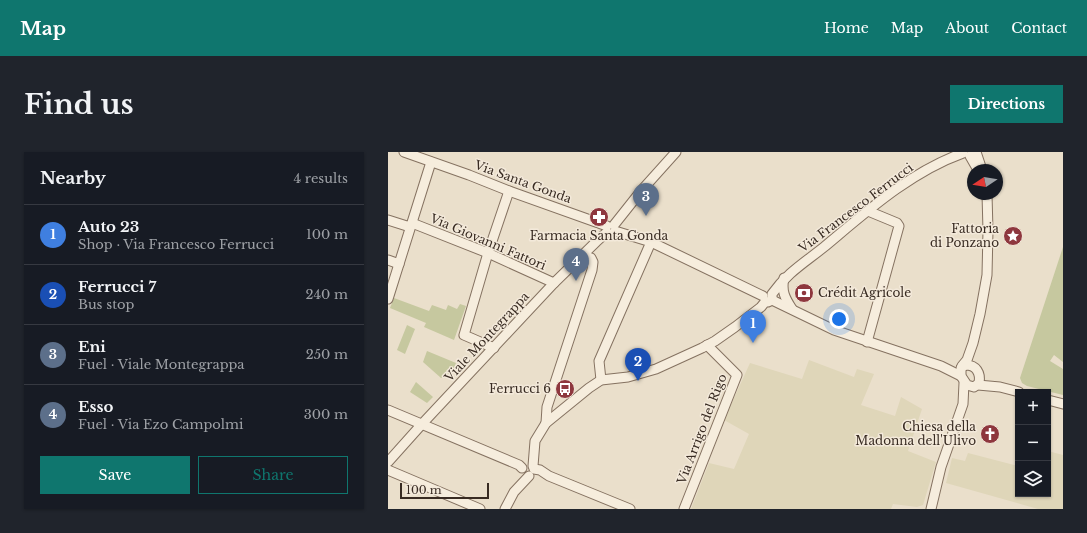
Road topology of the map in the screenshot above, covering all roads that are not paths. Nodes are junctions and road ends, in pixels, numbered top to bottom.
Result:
1 (404, 152) edge
2 (426, 152) edge
3 (676, 152) edge
4 (969, 153) edge
5 (431, 162) junction
6 (975, 164) edge
7 (977, 164) edge
8 (509, 192) junction
9 (986, 200) edge
10 (868, 211) junction
11 (388, 220) edge
12 (411, 225) junction
13 (611, 229) junction
14 (651, 242) junction
15 (488, 253) junction
16 (583, 255) junction
17 (388, 260) edge
18 (399, 264) junction
19 (784, 278) junction
20 (554, 283) junction
21 (768, 298) junction
22 (388, 299) edge
23 (794, 312) junction
24 (867, 342) junction
25 (972, 343) junction
26 (707, 345) junction
27 (494, 348) junction
28 (977, 371) junction
29 (962, 373) junction
30 (601, 380) junction
31 (976, 386) junction
32 (1000, 386) junction
33 (1015, 391) edge
34 (1051, 401) edge
35 (962, 404) junction
36 (1063, 404) edge
37 (388, 410) edge
38 (546, 422) junction
39 (422, 424) junction
40 (388, 462) edge
41 (388, 470) edge
42 (532, 471) junction
43 (480, 509) edge
44 (505, 509) edge
45 (630, 509) edge
46 (684, 509) edge
47 (931, 509) edge

1 - 5 street, Via Santa Gonda
2 - 5 street
3 - 13 street, Viale Montegrappa
4 - 6 street
4 - 7 street
4 - 10 street, Via Francesco Ferrucci
5 - 8 street, Via Santa Gonda
5 - 12 street
8 - 13 street, Via Santa Gonda
8 - 15 street
9 - 25 street
10 - 19 street, Via Francesco Ferrucci
10 - 24 street
11 - 12 street, Via Giovanni Fattori
12 - 15 street, Via Giovanni Fattori
12 - 18 street
13 - 14 street, Via Santa Gonda
13 - 16 street, Viale Montegrappa
14 - 21 street, Via Santa Gonda
14 - 30 street
15 - 20 street, Via Giovanni Fattori
15 - 27 street
16 - 20 street, Viale Montegrappa
16 - 38 street
17 - 18 street
18 - 22 street
19 - 21 street, Via Francesco Ferrucci
19 - 23 street
20 - 27 street, Viale Montegrappa
21 - 23 street, Via Santa Gonda
21 - 26 street, Via Francesco Ferrucci
23 - 24 street, Via Santa Gonda
24 - 29 street, Via Santa Gonda
25 - 28 street
25 - 29 street
26 - 30 street, Via Francesco Ferrucci
26 - 46 street, Via Arrigo del Rigo
27 - 39 street, Viale Montegrappa
28 - 29 street, Via Santa Gonda
28 - 31 street
28 - 32 street
29 - 31 street
29 - 35 street
30 - 38 street, Via Francesco Ferrucci
31 - 32 street
31 - 35 street
32 - 33 street
34 - 36 street
35 - 47 street
37 - 39 street
38 - 42 street, Via Francesco Ferrucci
39 - 40 street, Viale Montegrappa
39 - 42 street
41 - 43 street
42 - 44 street
42 - 45 street

